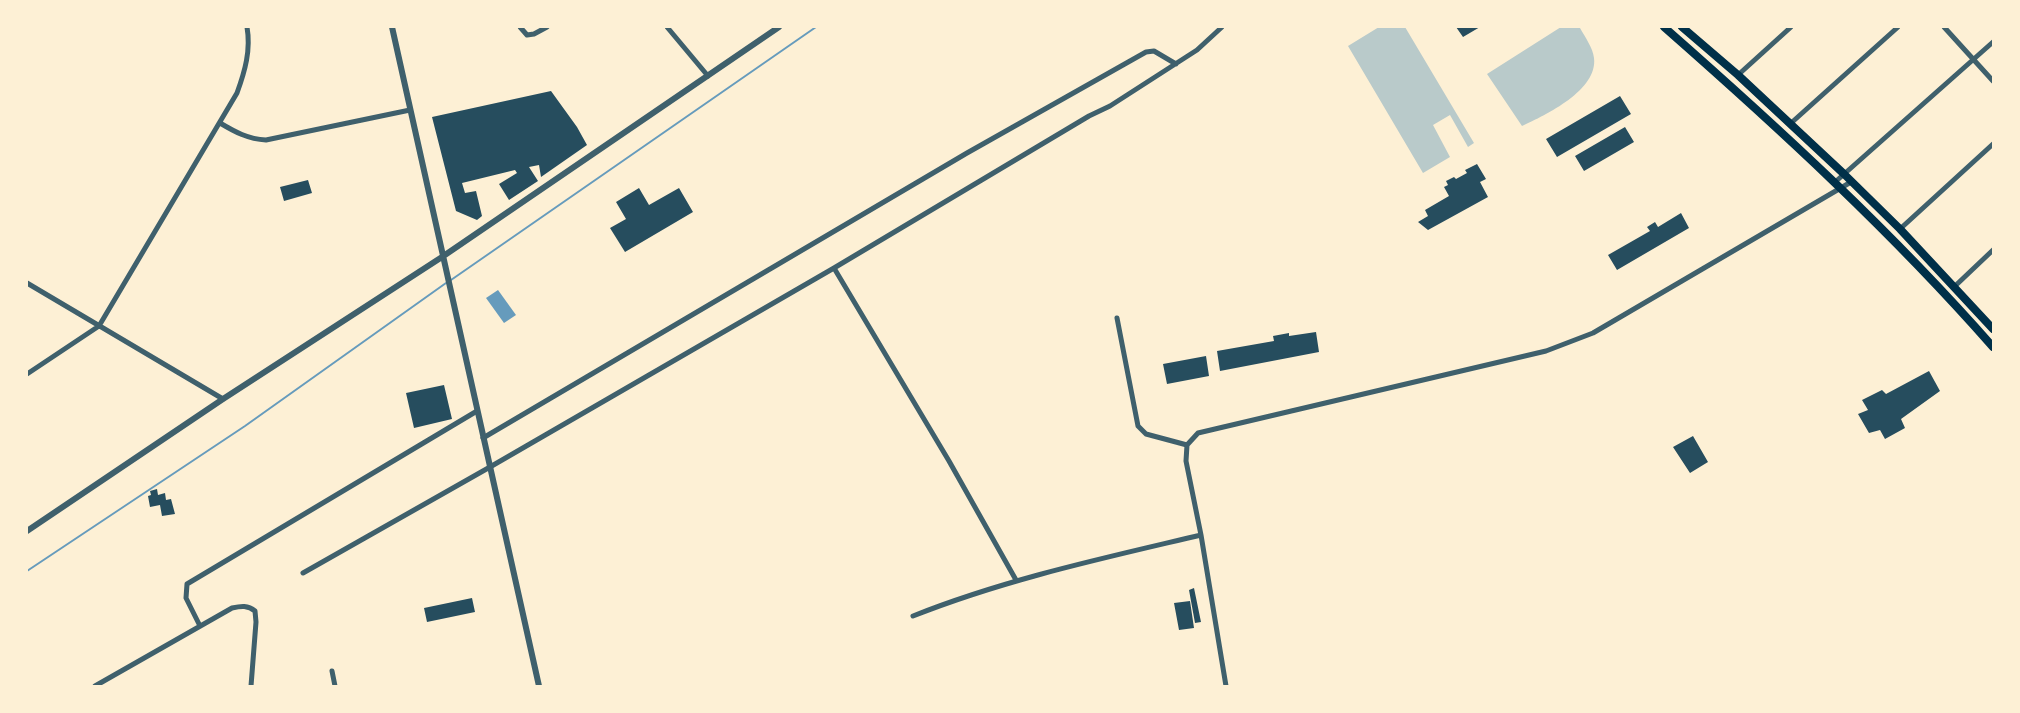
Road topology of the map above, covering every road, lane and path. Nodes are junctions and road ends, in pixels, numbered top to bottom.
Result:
1 (247, 27) edge
2 (392, 27) edge
3 (520, 27) edge
4 (547, 27) edge
5 (667, 27) edge
6 (779, 27) edge
7 (1222, 27) edge
8 (1664, 27) edge
9 (1683, 27) edge
10 (1791, 27) edge
11 (1898, 27) edge
12 (1944, 27) edge
13 (1993, 42) edge
14 (1973, 59) junction
15 (1176, 64) junction
16 (1738, 75) junction
17 (708, 76) junction
18 (1993, 81) edge
19 (410, 110) junction
20 (220, 123) junction
21 (1790, 124) junction
22 (1993, 144) edge
23 (1844, 174) junction
24 (1851, 182) junction
25 (1837, 186) junction
26 (1900, 229) junction
27 (1993, 250) edge
28 (442, 257) junction
29 (834, 268) junction
30 (27, 283) edge
31 (1954, 287) junction
32 (1117, 318) dead end
33 (99, 326) junction
34 (1993, 329) edge
35 (1993, 346) edge
36 (27, 374) edge
37 (223, 399) junction
38 (477, 411) junction
39 (483, 438) junction
40 (1187, 444) junction
41 (490, 467) junction
42 (27, 531) edge
43 (1201, 535) junction
44 (303, 573) dead end
45 (1016, 580) junction
46 (913, 616) dead end
47 (200, 626) junction
48 (332, 671) dead end
49 (95, 686) edge
50 (250, 686) edge
51 (335, 686) edge
52 (539, 686) edge
53 (1226, 686) edge

1 - 20 street
2 - 19 street
3 - 4 street
5 - 17 street
6 - 17 street
7 - 15 street
8 - 25 main road
9 - 16 main road
10 - 16 street
11 - 21 street
12 - 14 street
13 - 14 street
14 - 18 street
14 - 23 street
15 - 29 street
15 - 39 street
16 - 21 main road
17 - 28 street
19 - 20 street
19 - 28 street
20 - 33 street
21 - 23 main road
22 - 26 street
23 - 24 main road
23 - 25 street
24 - 25 street
24 - 26 main road
25 - 35 main road
25 - 40 street
26 - 31 main road
27 - 31 street
28 - 37 street
28 - 38 street
29 - 41 street
29 - 45 street
30 - 33 street
31 - 34 main road
32 - 40 street
33 - 36 street
33 - 37 street
37 - 42 street
38 - 39 street
38 - 47 street
39 - 41 street
40 - 43 street
41 - 44 street
41 - 52 street
43 - 45 street
43 - 53 street
45 - 46 street
47 - 49 street
47 - 50 street
48 - 51 street

